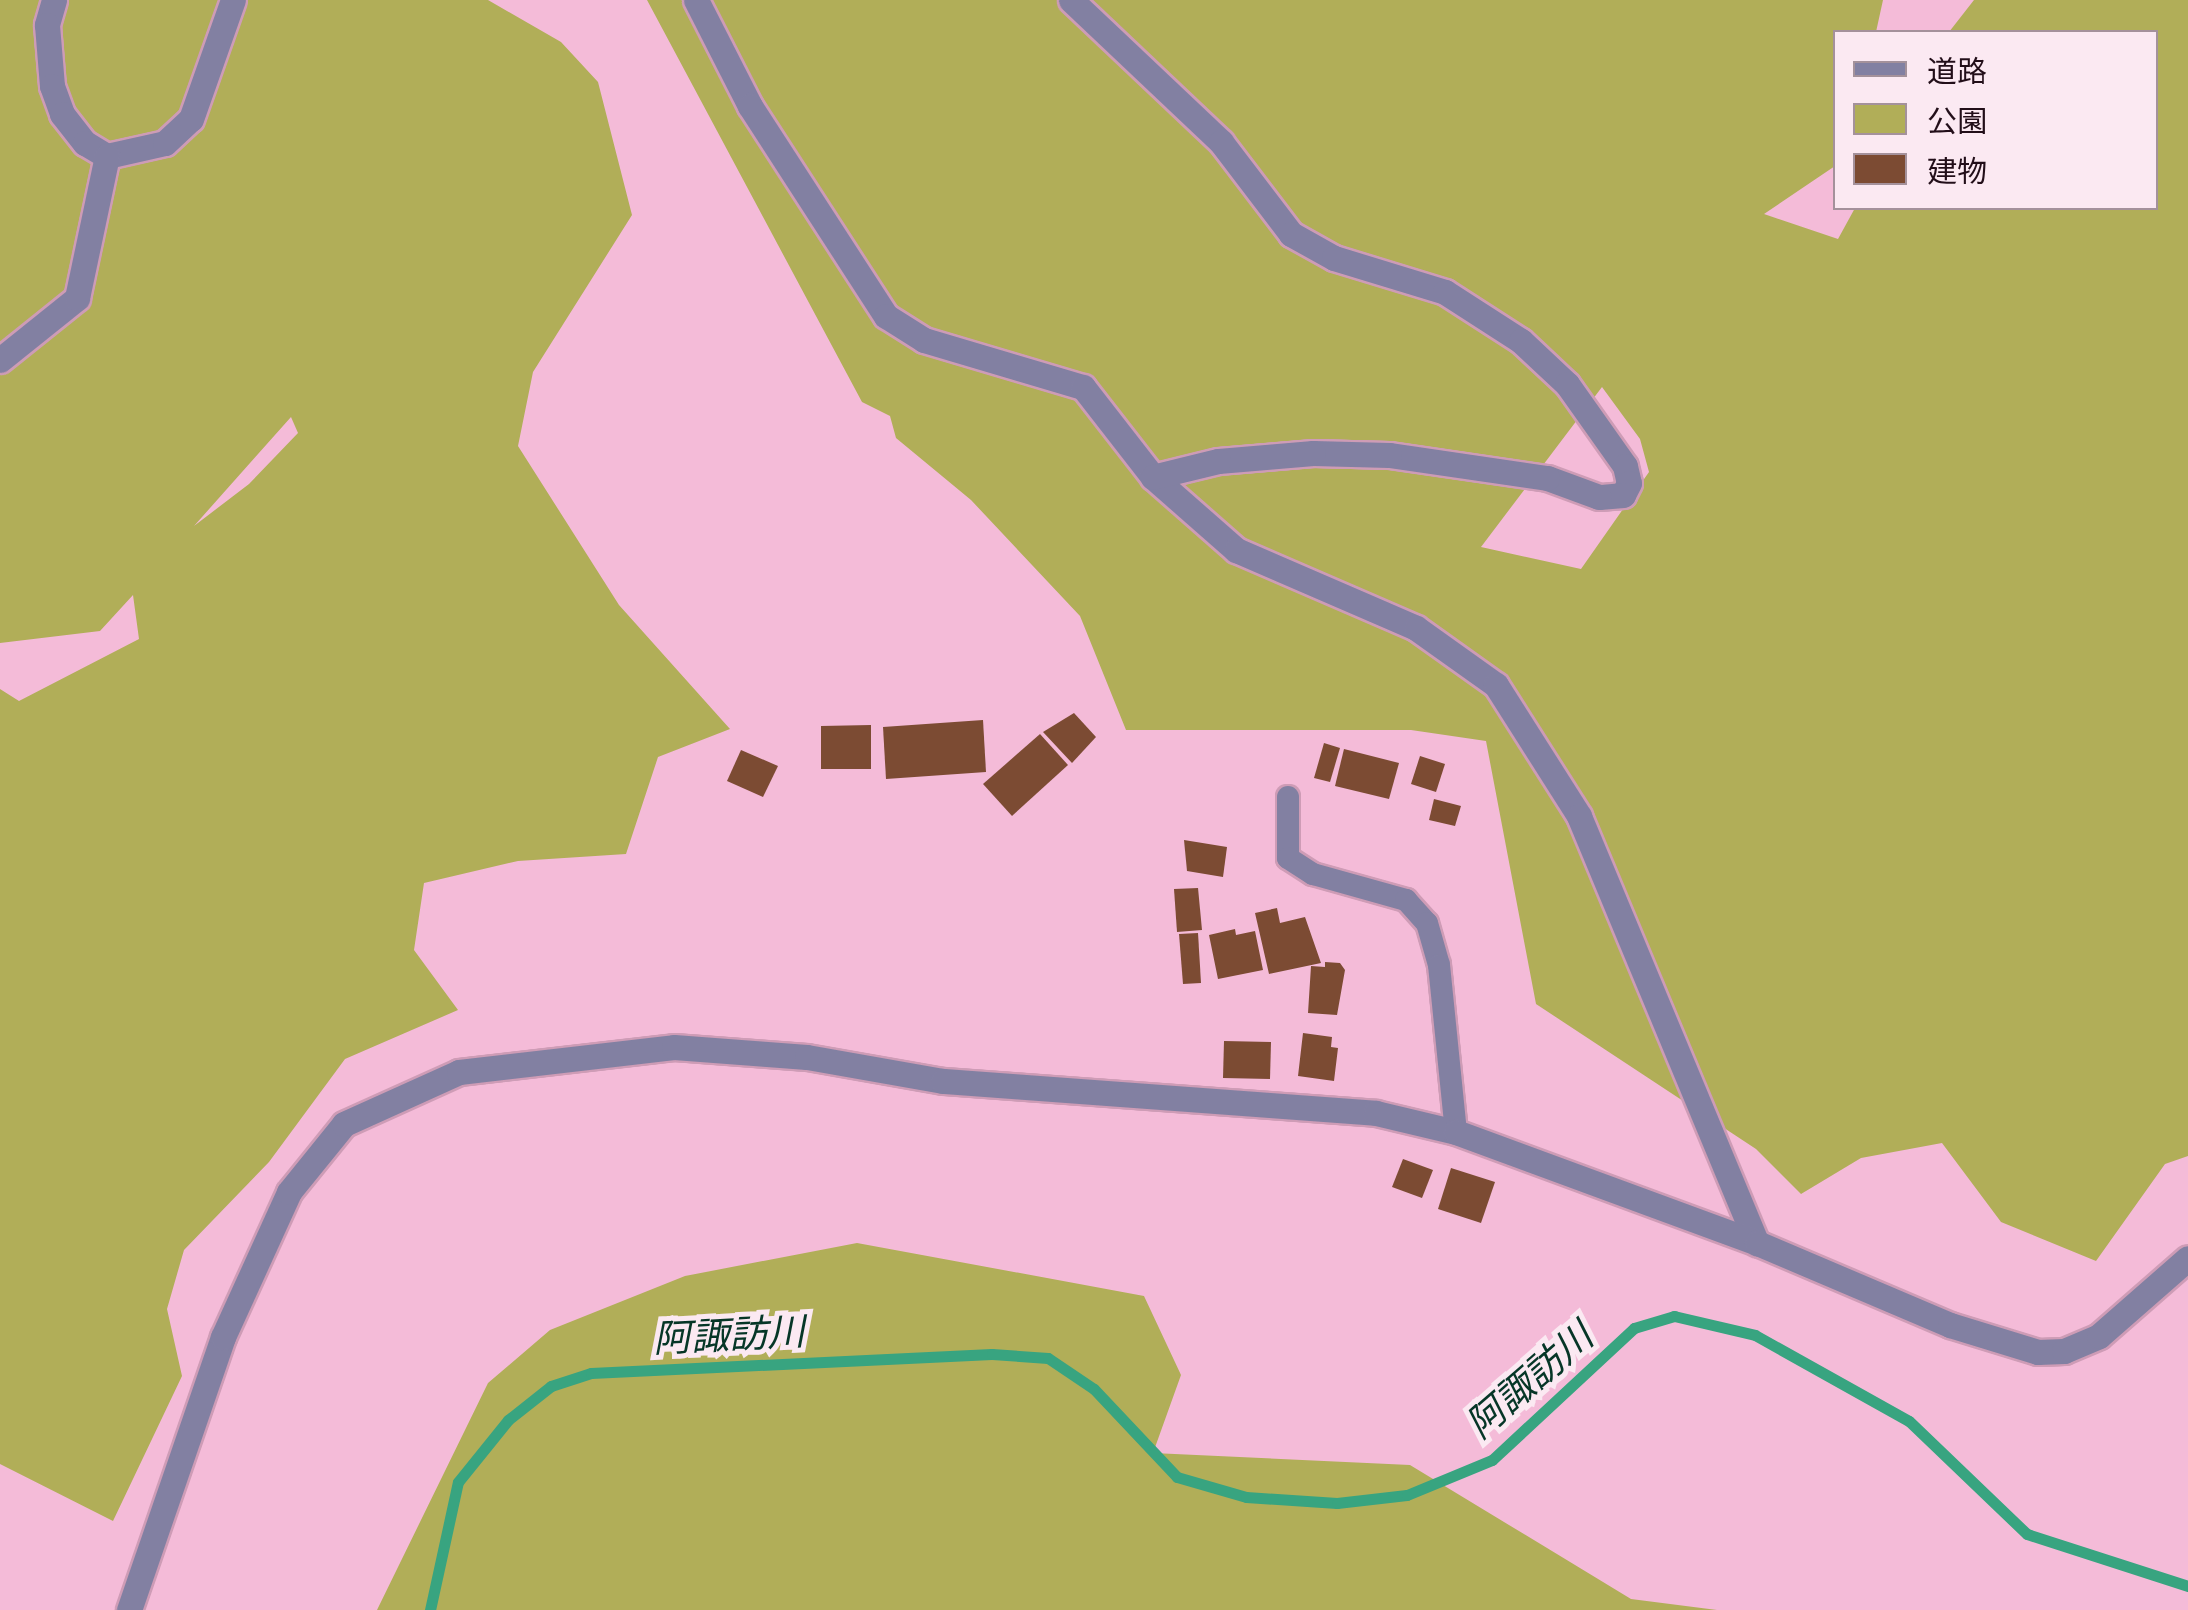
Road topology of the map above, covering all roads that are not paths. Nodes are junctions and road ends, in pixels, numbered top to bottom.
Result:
1 (54, 0) edge
2 (233, 0) edge
3 (696, 0) edge
4 (1071, 0) edge
5 (107, 156) junction
6 (0, 360) edge
7 (1153, 477) junction
8 (1288, 798) dead end
9 (1456, 1132) junction
10 (1757, 1242) junction
11 (2188, 1258) edge
12 (129, 1610) edge

1 - 5 street
2 - 5 street
3 - 7 street
4 - 7 street
5 - 6 street
7 - 10 street
8 - 9 lane
9 - 10 street
9 - 12 street
10 - 11 street

